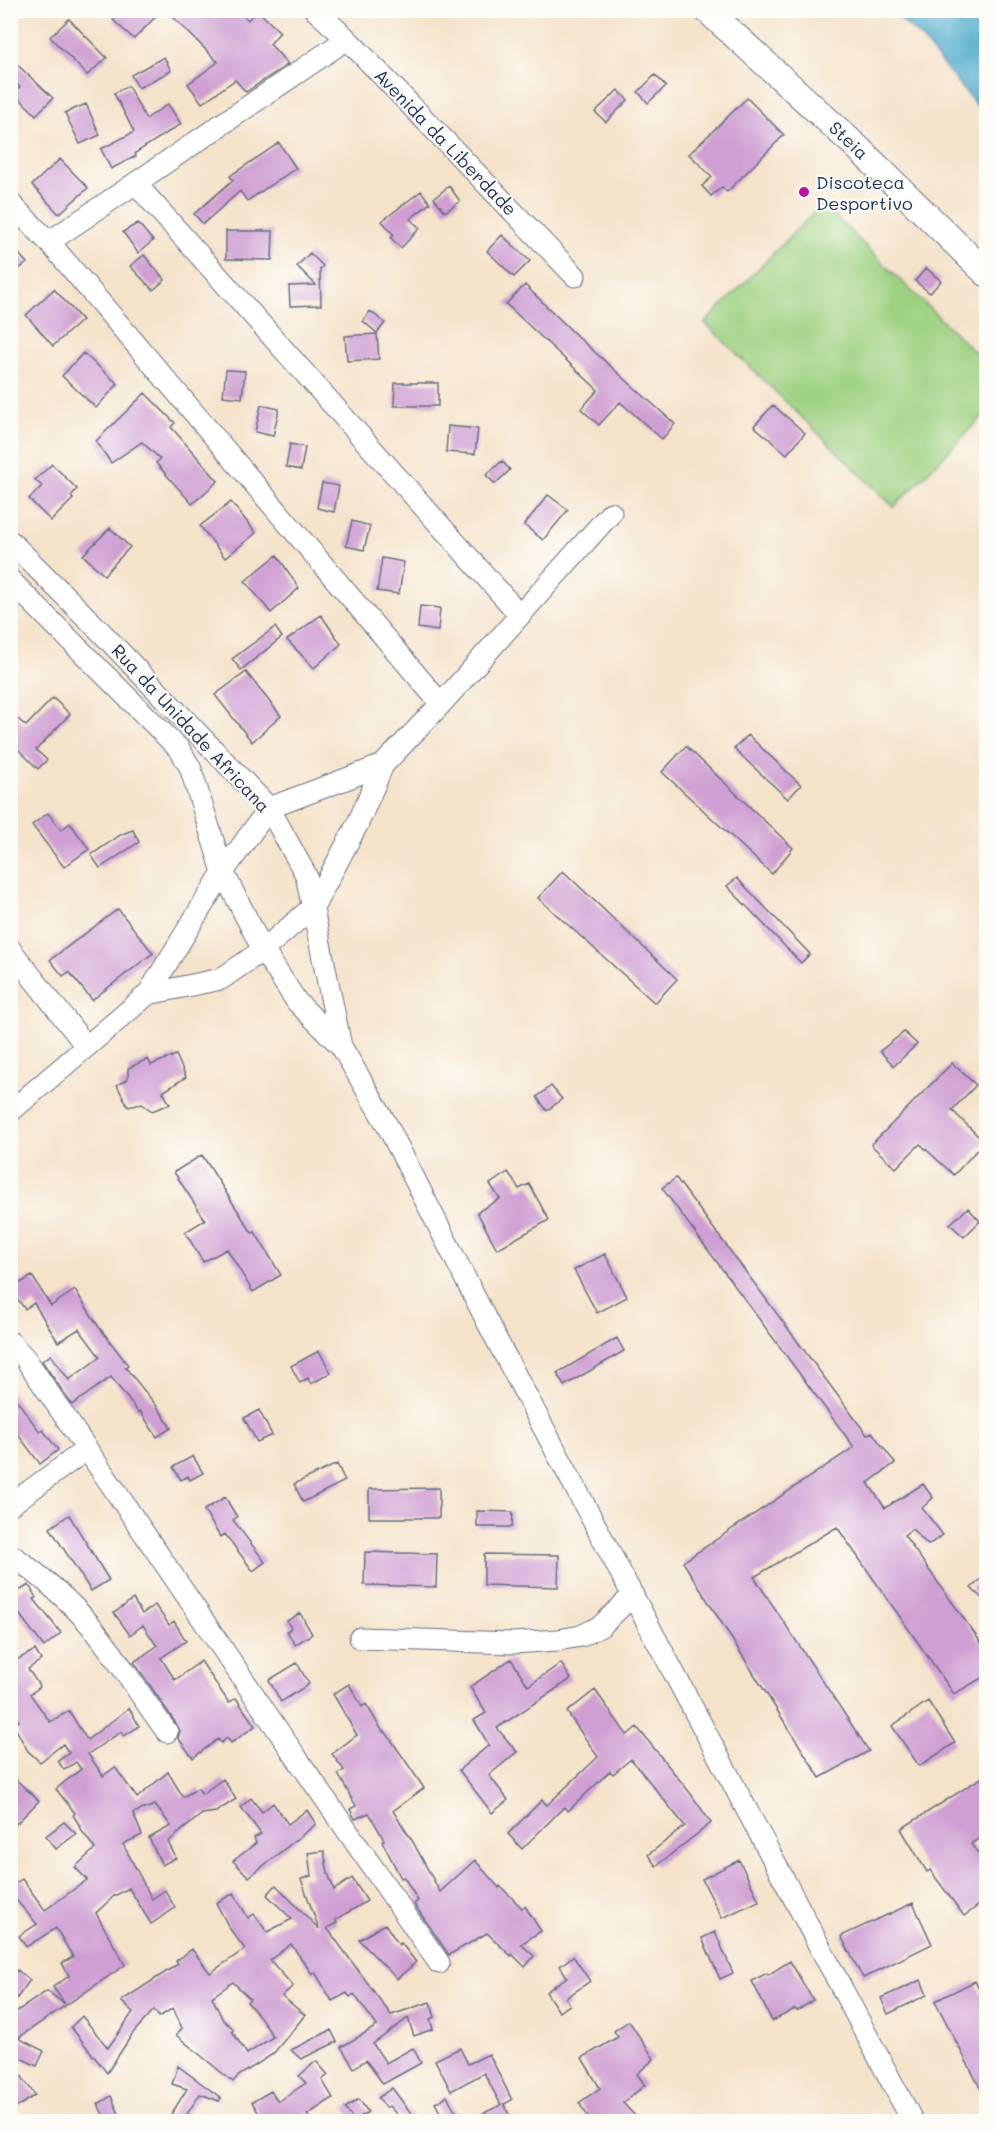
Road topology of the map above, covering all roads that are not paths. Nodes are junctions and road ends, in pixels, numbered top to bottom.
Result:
1 (315, 10) edge
2 (707, 10) edge
3 (347, 39) junction
4 (136, 184) junction
5 (10, 203) edge
6 (49, 242) junction
7 (987, 273) edge
8 (576, 276) dead end
9 (611, 513) dead end
10 (10, 541) edge
11 (10, 580) edge
12 (520, 615) junction
13 (441, 704) junction
14 (383, 765) junction
15 (269, 808) junction
16 (223, 872) junction
17 (314, 906) junction
18 (10, 949) edge
19 (263, 950) junction
20 (148, 994) junction
21 (86, 1046) junction
22 (341, 1046) junction
23 (10, 1112) edge
24 (10, 1342) edge
25 (87, 1449) junction
26 (10, 1505) edge
27 (10, 1554) edge
28 (633, 1595) junction
29 (360, 1638) dead end
30 (167, 1732) dead end
31 (439, 1963) dead end
32 (913, 2121) edge

1 - 3 street, Avenida da Liberdade
2 - 7 main road, Steia
3 - 4 street
3 - 8 street, Avenida da Liberdade
4 - 6 street
4 - 12 street
5 - 6 street
6 - 13 street
9 - 12 street
10 - 15 street, Rua da Unidade Africana
11 - 16 street, Rua da Unidade Africana
12 - 13 street
13 - 14 street
14 - 15 street
14 - 17 street
15 - 16 street
15 - 17 street, Rua da Unidade Africana
16 - 19 street, Rua da Unidade Africana
16 - 20 street
17 - 19 street
17 - 22 street, Rua da Unidade Africana
18 - 21 street
19 - 20 street
19 - 22 street, Rua da Unidade Africana
20 - 21 street
21 - 23 street
22 - 28 street
24 - 25 street
25 - 26 street
25 - 31 street
27 - 30 street
28 - 29 street
28 - 32 street

